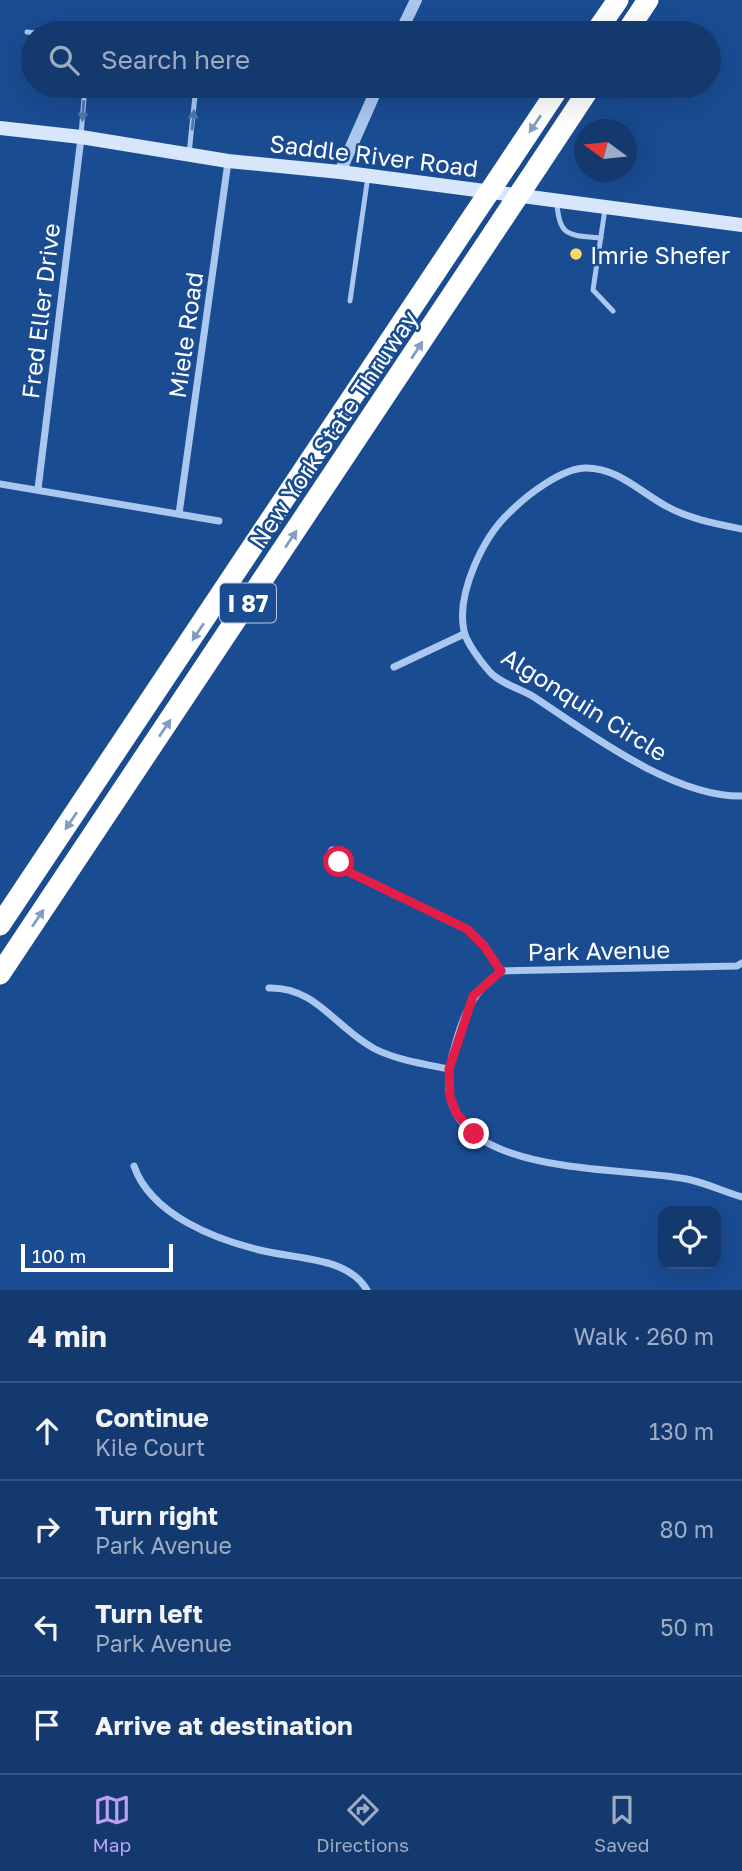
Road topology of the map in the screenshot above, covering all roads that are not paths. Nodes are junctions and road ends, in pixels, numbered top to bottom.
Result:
1 (415, 0) edge
2 (618, 0) edge
3 (649, 0) edge
4 (405, 21) edge
5 (603, 21) edge
6 (634, 21) edge
7 (84, 98) edge
8 (196, 98) edge
9 (373, 98) edge
10 (552, 98) edge
11 (583, 98) edge
12 (0, 128) edge
13 (81, 137) junction
14 (189, 154) junction
15 (228, 161) junction
16 (340, 172) junction
17 (368, 176) junction
18 (557, 202) junction
19 (606, 209) junction
20 (742, 225) edge
21 (601, 238) junction
22 (350, 301) dead end
23 (613, 311) dead end
24 (0, 484) edge
25 (38, 489) junction
26 (179, 514) junction
27 (219, 521) dead end
28 (742, 529) edge
29 (464, 634) junction
30 (394, 667) dead end
31 (742, 796) edge
32 (332, 850) dead end
33 (0, 925) edge
34 (742, 963) edge
35 (501, 971) junction
36 (0, 974) edge
37 (269, 988) dead end
38 (449, 1069) junction
39 (134, 1166) dead end
40 (742, 1197) edge
41 (367, 1290) edge

1 - 4 street
2 - 5 highway
3 - 6 highway
7 -> 13 lane
14 -> 8 lane
9 - 16 street
10 -> 33 highway, New York State Thruway / I 87, bridge
36 -> 11 highway, New York State Thruway / I 87, bridge
12 - 13 main road, Saddle River Road
13 - 14 main road, Saddle River Road
13 - 25 street, Fred Eller Drive
14 - 15 main road, Saddle River Road
15 - 16 main road, Saddle River Road
15 - 26 street, Miele Road
16 - 17 main road, Saddle River Road
17 - 18 main road, Saddle River Road
17 - 22 lane
18 - 19 main road, Saddle River Road
18 - 21 lane
19 - 20 main road, Saddle River Road
19 - 21 lane
21 - 23 lane
24 - 25 street
25 - 26 street
26 - 27 street
28 - 29 street
29 - 30 street
29 - 31 street, Algonquin Circle
32 - 35 street
34 - 35 street, Park Avenue
35 - 38 street, Park Avenue
37 - 38 street
38 - 40 street, Park Avenue
39 - 41 street

